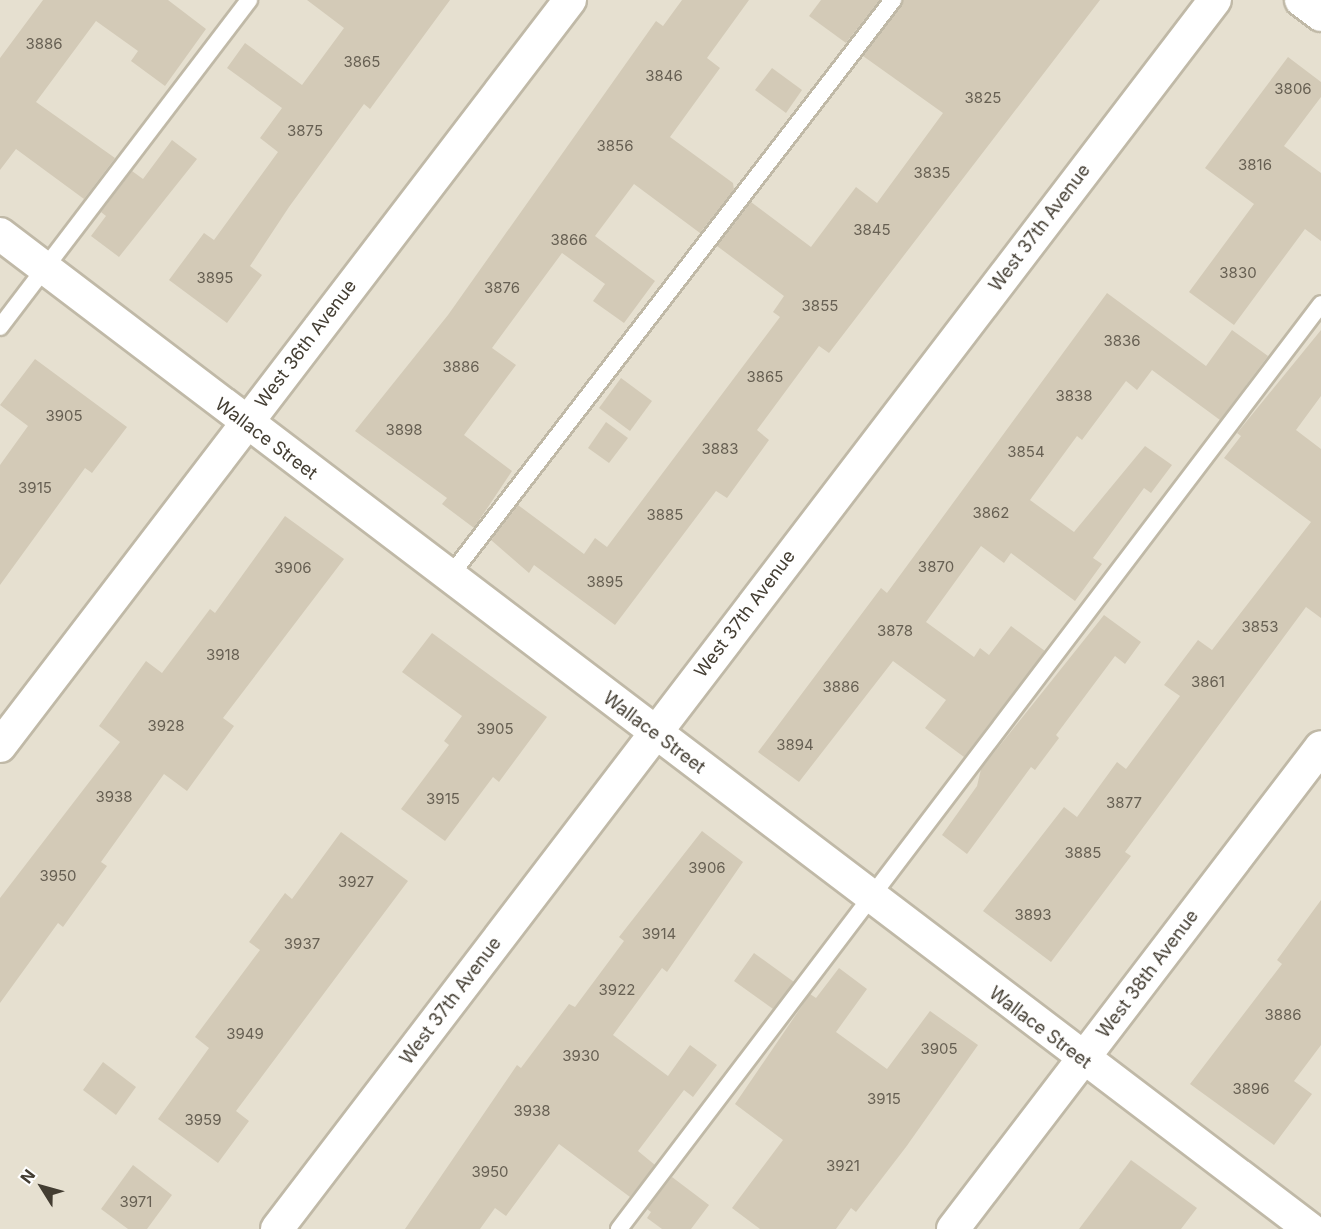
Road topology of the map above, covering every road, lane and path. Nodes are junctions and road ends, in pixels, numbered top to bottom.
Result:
1 (249, 0) edge
2 (570, 0) edge
3 (893, 0) edge
4 (1215, 0) edge
5 (1301, 0) edge
6 (1321, 15) edge
7 (0, 234) edge
8 (45, 268) junction
9 (1321, 304) edge
10 (0, 327) edge
11 (245, 424) junction
12 (450, 576) junction
13 (654, 733) junction
14 (0, 746) edge
15 (1321, 747) edge
16 (872, 899) junction
17 (1082, 1060) junction
18 (277, 1229) edge
19 (619, 1229) edge
20 (953, 1229) edge
21 (1310, 1229) edge

1 - 8 lane
2 - 11 street, West 36th Avenue
3 - 12 lane
4 - 13 street, West 37th Avenue
5 - 6 street
7 - 8 street, Wallace Street
8 - 10 lane
8 - 11 street, Wallace Street
9 - 16 lane
11 - 12 street, Wallace Street
11 - 14 street, West 36th Avenue
12 - 13 street, Wallace Street
13 - 16 street, Wallace Street
13 - 18 street, West 37th Avenue
15 - 17 street, West 38th Avenue
16 - 17 street, Wallace Street
16 - 19 lane
17 - 20 street, West 38th Avenue
17 - 21 street, Wallace Street

